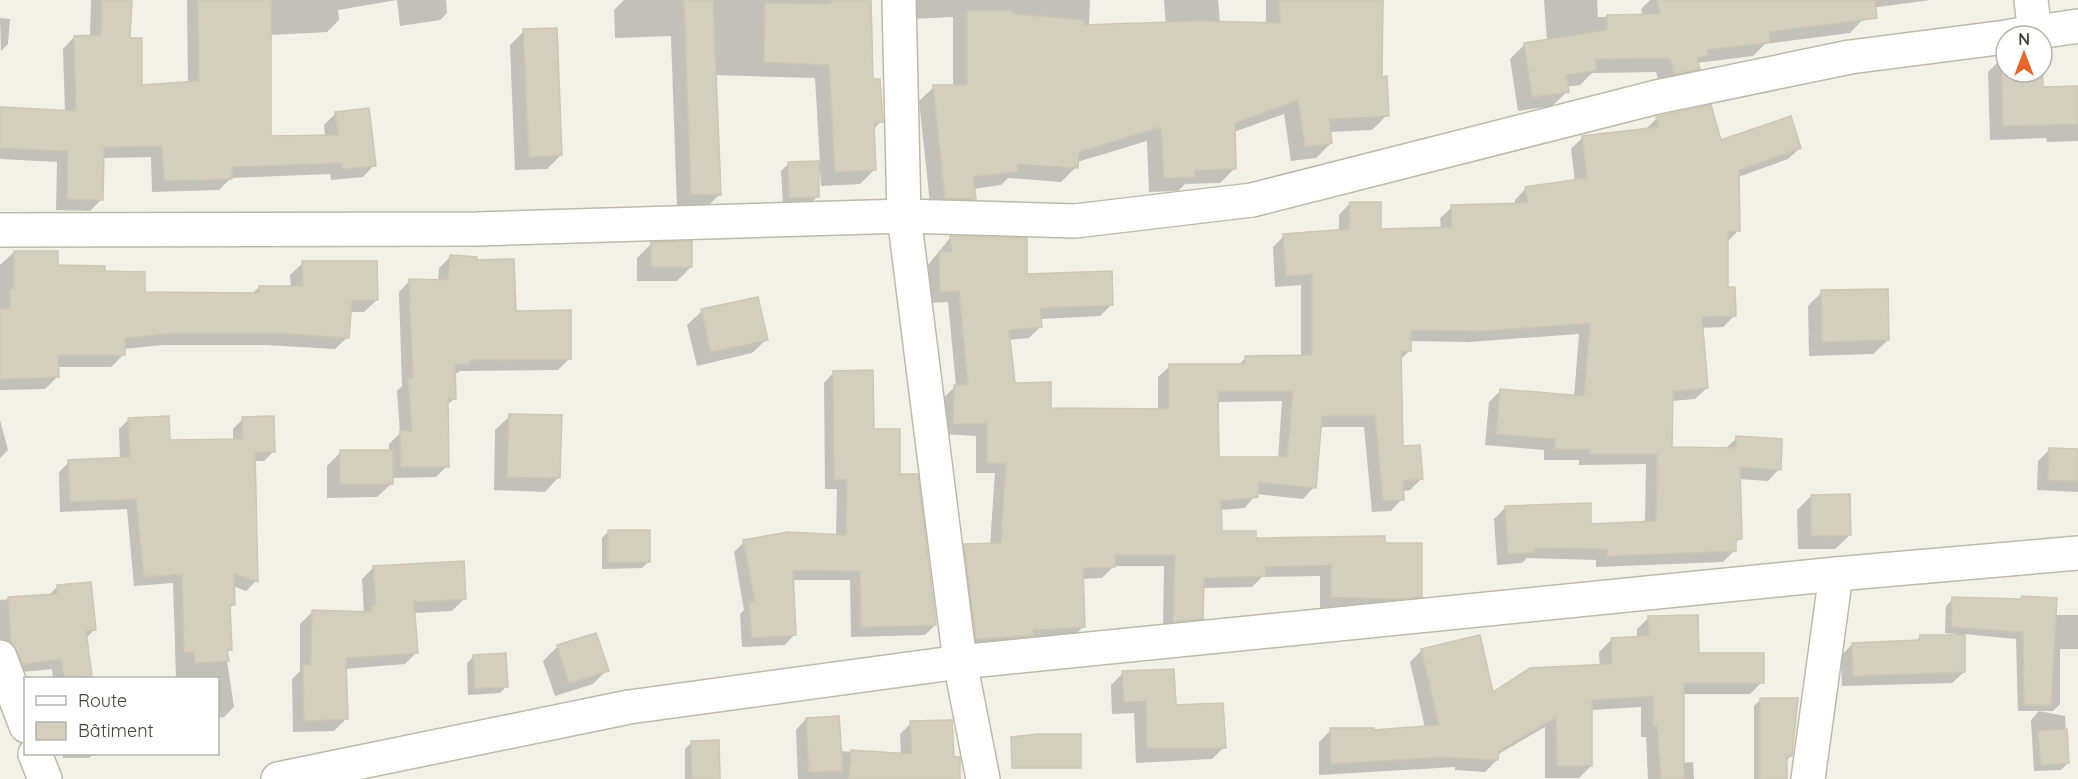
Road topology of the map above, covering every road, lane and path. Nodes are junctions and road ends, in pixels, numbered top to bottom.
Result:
1 (899, 0) edge
2 (2031, 0) edge
3 (2021, 24) edge
4 (2078, 26) edge
5 (2054, 30) edge
6 (1994, 38) edge
7 (904, 216) junction
8 (0, 230) edge
9 (2078, 553) edge
10 (1836, 574) junction
11 (0, 657) edge
12 (960, 662) junction
13 (24, 721) edge
14 (37, 755) edge
15 (45, 779) edge
16 (278, 779) edge
17 (983, 779) edge
18 (1808, 779) edge

1 - 7 street
2 - 3 street
4 - 5 street
6 - 7 street
7 - 8 street
7 - 12 street
9 - 10 street
10 - 12 street
10 - 18 street
11 - 13 street
12 - 16 street
12 - 17 street
14 - 15 street

